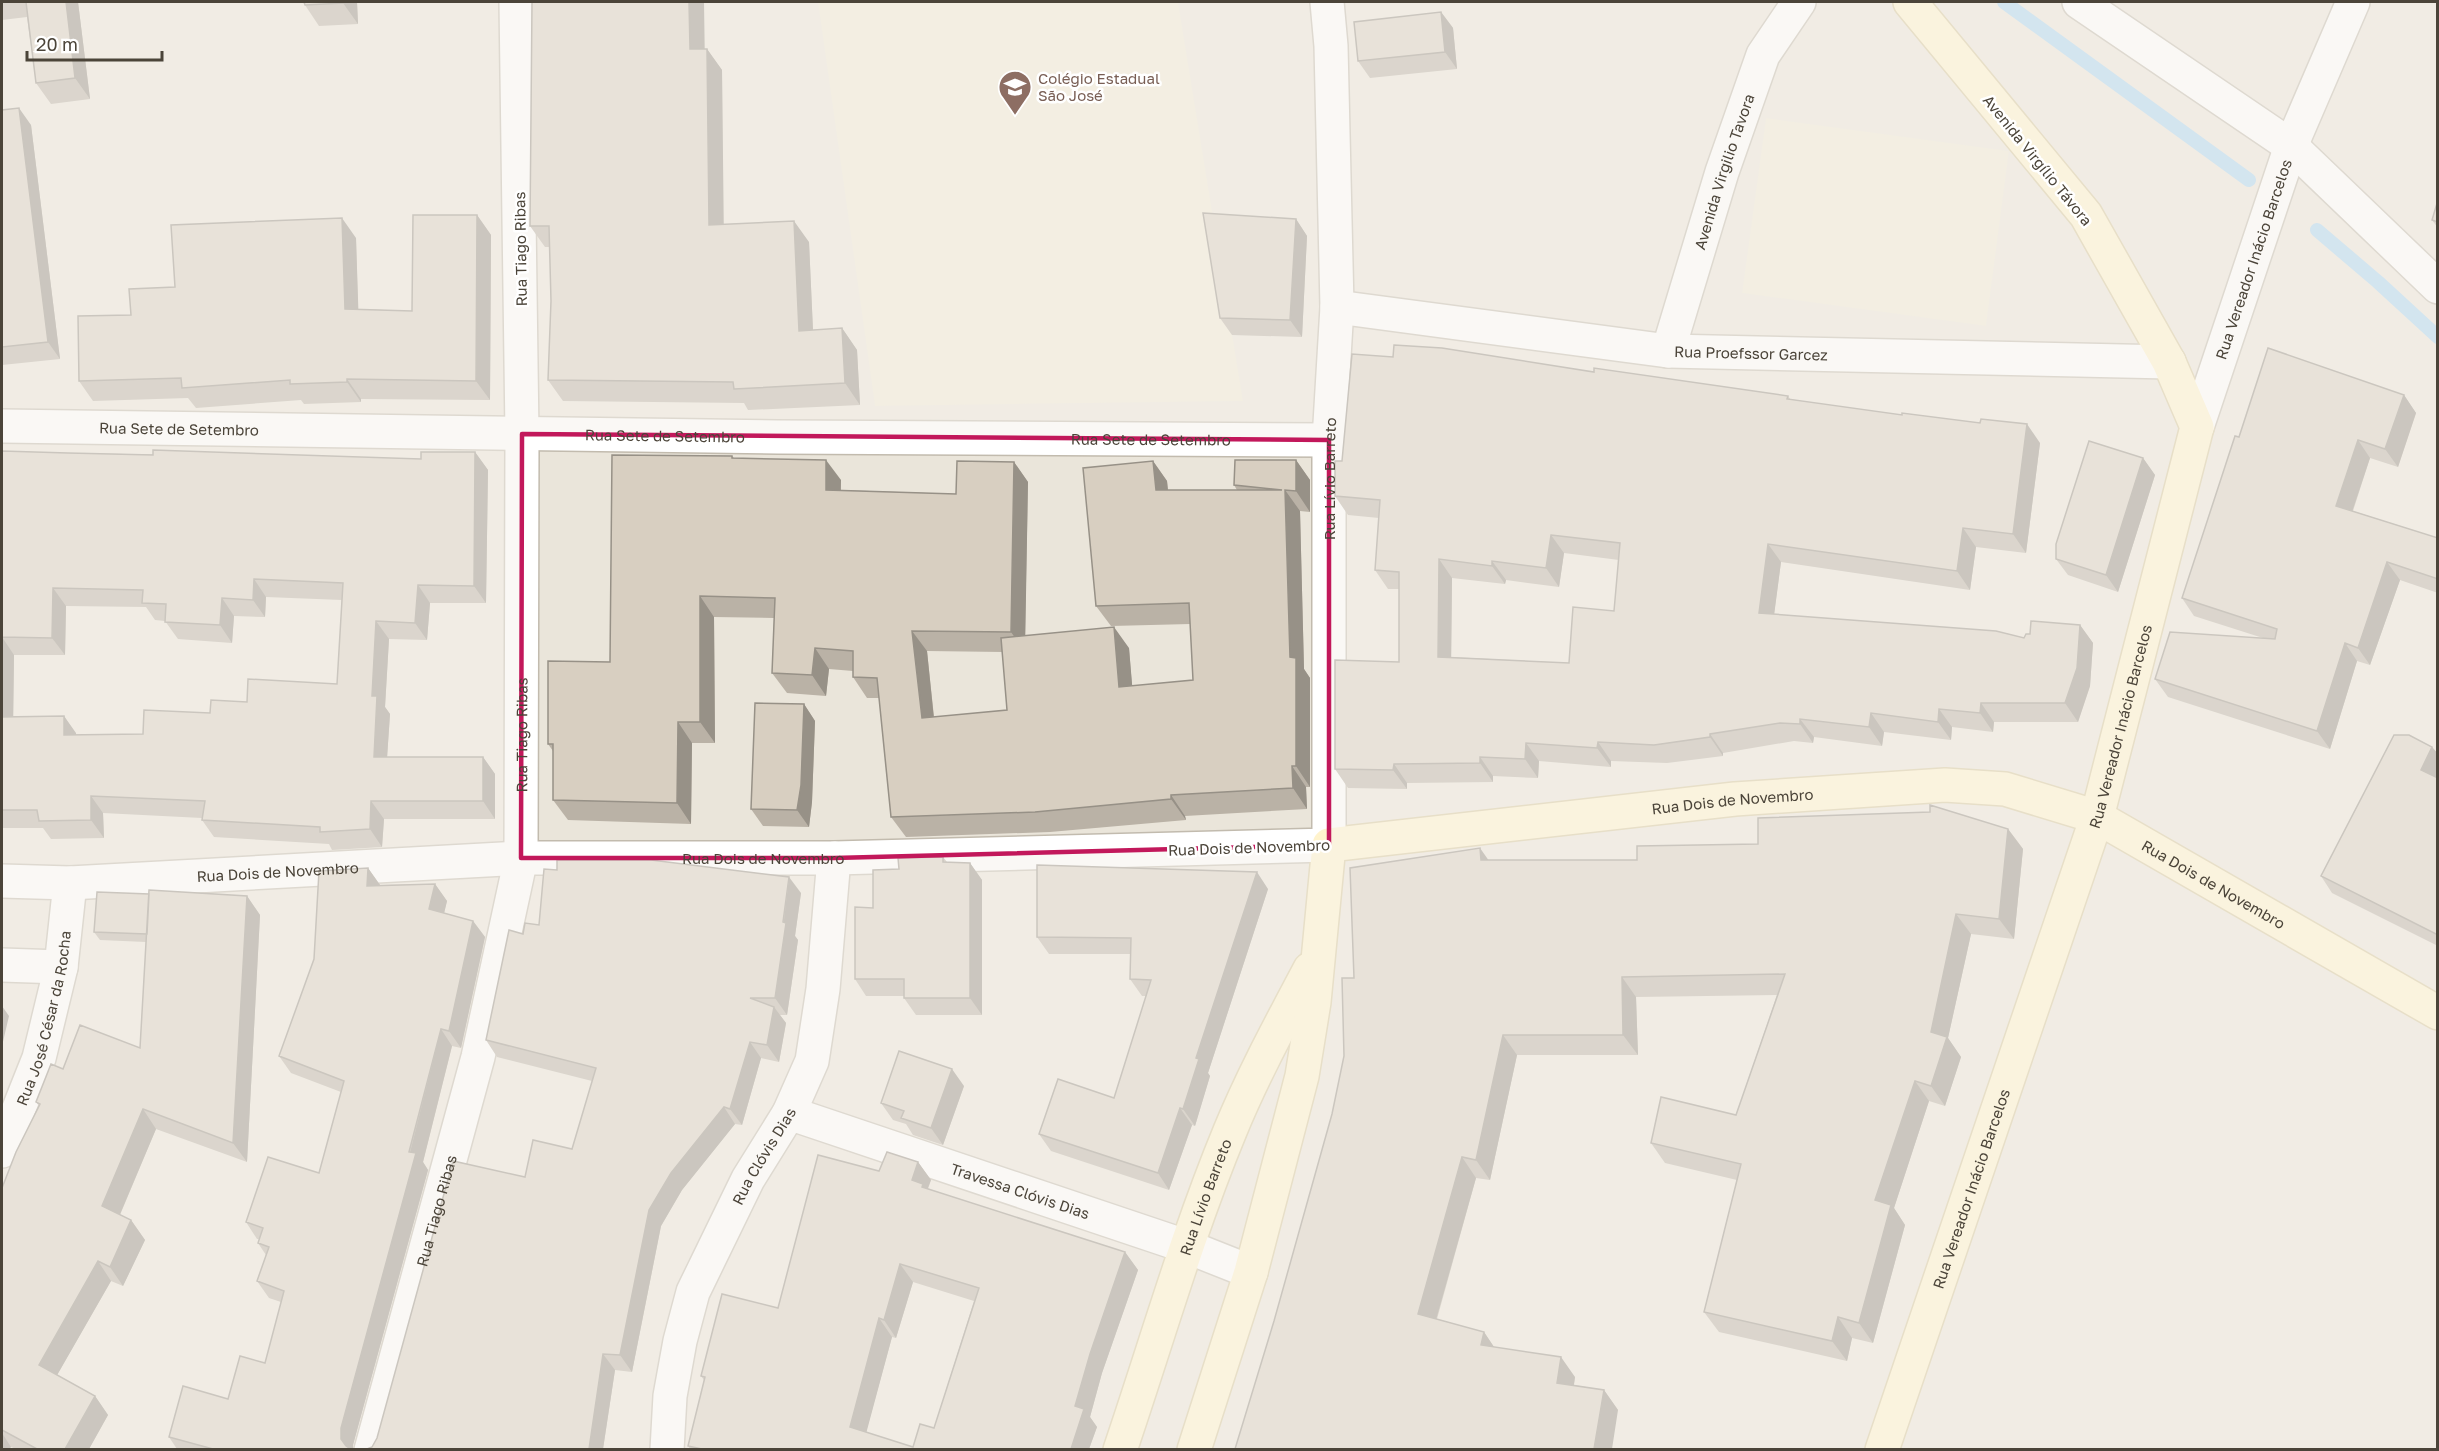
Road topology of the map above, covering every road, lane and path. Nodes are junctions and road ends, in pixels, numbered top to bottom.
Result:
1 (516, 2) edge
2 (1327, 2) edge
3 (1799, 2) edge
4 (1910, 2) edge
5 (2079, 2) edge
6 (2353, 2) edge
7 (2291, 146) junction
8 (2438, 287) edge
9 (1337, 307) junction
10 (1668, 351) junction
11 (2169, 362) junction
12 (2, 426) edge
13 (2197, 427) junction
14 (522, 434) junction
15 (1329, 440) junction
16 (2097, 817) junction
17 (1329, 845) junction
18 (521, 858) junction
19 (834, 858) junction
20 (2, 881) edge
21 (70, 882) junction
22 (1317, 956) junction
23 (2, 965) edge
24 (61, 967) junction
25 (2438, 1013) edge
26 (789, 1113) junction
27 (2, 1151) edge
28 (1188, 1247) junction
29 (1251, 1272) junction
30 (371, 1449) edge
31 (667, 1449) edge
32 (1120, 1449) edge
33 (1194, 1449) edge
34 (1882, 1449) edge

1 - 14 street, Rua Tiago Ribas
2 - 9 street, Rua Lívio Barreto
3 - 10 street, Avenida Virgilio Tavora
4 - 11 street, Avenida Virgílio Távora
5 - 7 street
6 - 7 street, Rua Vereador Inácio Barcelos
7 - 8 street
7 - 13 street, Rua Vereador Inácio Barcelos
9 - 10 street, Rua Proefssor Garcez
9 - 15 street, Rua Lívio Barreto
10 - 11 street, Rua Proefssor Garcez
11 - 13 street, Avenida Virgílio Távora
12 - 14 street, Rua Sete de Setembro
13 - 16 street, Rua Vereador Inácio Barcelos
14 - 15 street, Rua Sete de Setembro
14 - 18 street, Rua Tiago Ribas
15 - 17 street, Rua Lívio Barreto
16 - 17 street, Rua Dois de Novembro
16 - 25 street, Rua Dois de Novembro
16 - 34 street, Rua Vereador Inácio Barcelos
17 - 19 street, Rua Dois de Novembro
17 - 22 street, Rua Lívio Barreto
18 - 19 street, Rua Dois de Novembro
18 - 21 street, Rua Dois de Novembro
18 - 30 street, Rua Tiago Ribas
19 - 26 street, Rua Clóvis Dias
20 - 21 street, Rua Dois de Novembro
21 - 24 street, Rua José César da Rocha
22 - 28 street, Rua Lívio Barreto
22 - 29 street, Rua Lívio Barreto
23 - 24 street
24 - 27 street, Rua José César da Rocha
26 - 28 street, Travessa Clóvis Dias
26 - 31 street, Rua Clóvis Dias
28 - 29 street, Travessa Clóvis Dias
28 - 32 street, Rua Lívio Barreto
29 - 33 street, Rua Lívio Barreto

